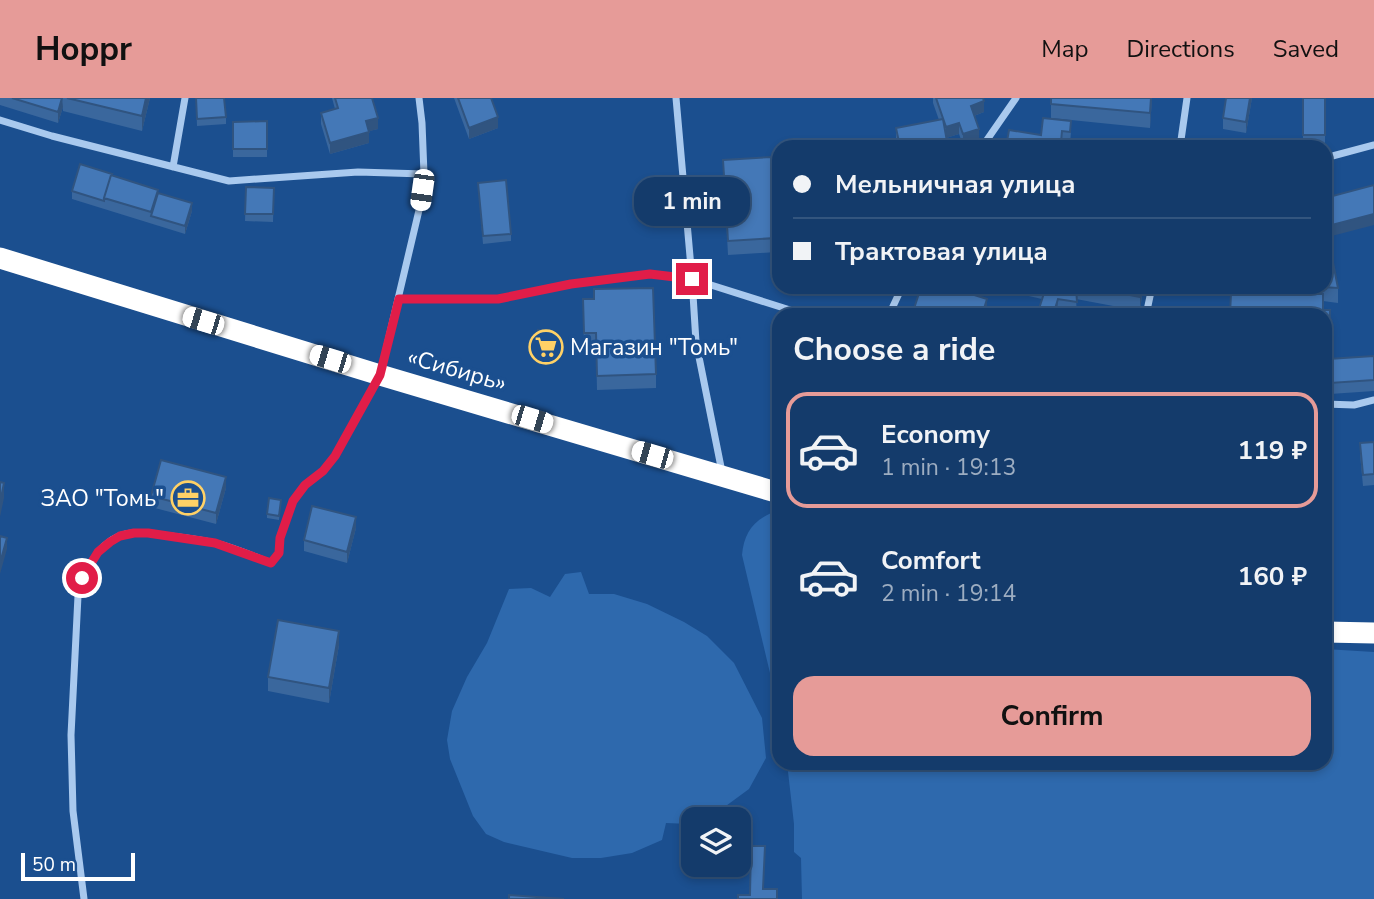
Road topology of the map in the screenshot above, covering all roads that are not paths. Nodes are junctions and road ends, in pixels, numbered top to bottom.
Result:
1 (185, 98) edge
2 (419, 98) edge
3 (676, 98) edge
4 (1016, 98) edge
5 (1187, 98) edge
6 (0, 120) edge
7 (987, 140) edge
8 (1181, 140) edge
9 (1374, 145) edge
10 (1332, 156) edge
11 (173, 167) junction
12 (424, 174) junction
13 (0, 258) edge
14 (692, 279) junction
15 (399, 299) junction
16 (784, 308) edge
17 (380, 375) junction
18 (1374, 400) edge
19 (1332, 404) edge
20 (723, 476) junction
21 (772, 491) edge
22 (1332, 633) edge
23 (1374, 633) edge
24 (84, 899) edge

1 - 11 street
2 - 12 street
3 - 14 street
4 - 7 street
5 - 8 street
6 - 11 street
9 - 10 street
11 - 12 street
12 - 15 street
13 - 17 highway, «Сибирь»
14 - 15 street
14 - 16 street
14 - 20 street
15 - 17 street
17 - 20 highway, «Сибирь»
17 - 24 street
18 - 19 street
20 - 21 highway, «Сибирь»
22 - 23 highway

